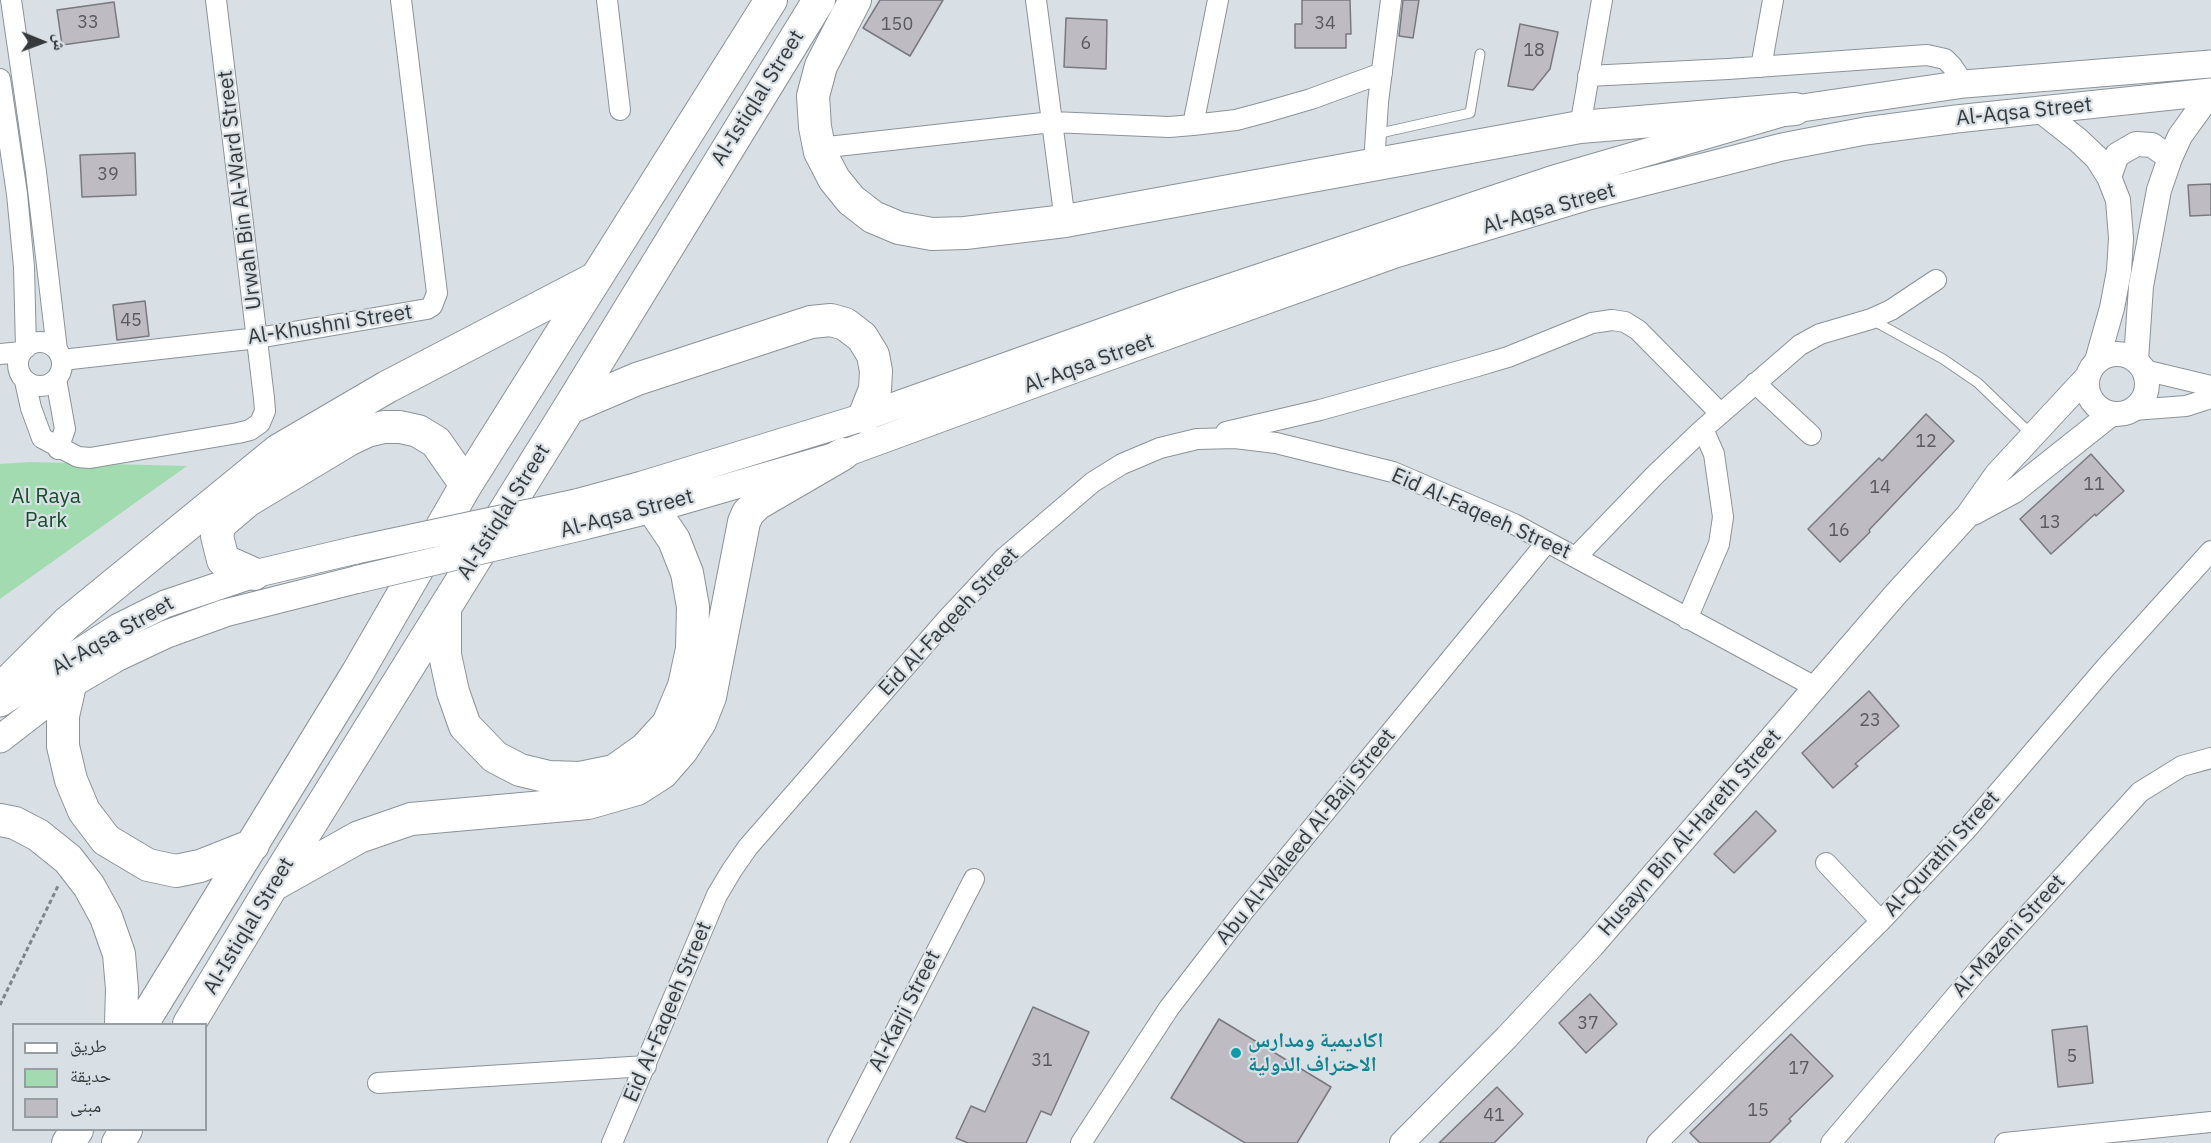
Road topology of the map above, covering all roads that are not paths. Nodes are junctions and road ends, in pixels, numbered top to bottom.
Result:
1 (11, 0) edge
2 (216, 0) edge
3 (401, 0) edge
4 (607, 0) edge
5 (771, 0) edge
6 (819, 0) edge
7 (855, 0) edge
8 (1036, 0) edge
9 (1218, 0) edge
10 (1391, 0) edge
11 (1602, 0) edge
12 (1773, 0) edge
13 (1480, 54) dead end
14 (2211, 64) edge
15 (1761, 67) junction
16 (1382, 74) junction
17 (1588, 76) junction
18 (0, 79) edge
19 (1964, 84) junction
20 (2211, 93) edge
21 (1795, 109) junction
22 (620, 110) dead end
23 (2040, 110) junction
24 (1052, 122) junction
25 (1193, 126) junction
26 (1580, 127) junction
27 (1376, 134) junction
28 (819, 148) junction
29 (2170, 158) junction
30 (1374, 164) junction
31 (2109, 177) junction
32 (1065, 221) junction
33 (595, 278) junction
34 (1936, 280) dead end
35 (1871, 319) junction
36 (258, 338) junction
37 (24, 350) junction
38 (0, 354) edge
39 (59, 355) junction
40 (2140, 365) junction
41 (2093, 369) junction
42 (0, 371) edge
43 (23, 377) junction
44 (56, 379) junction
45 (1755, 383) junction
46 (2211, 386) edge
47 (2211, 398) edge
48 (569, 408) junction
49 (2122, 412) junction
50 (1720, 413) junction
51 (864, 417) junction
52 (1703, 429) junction
53 (1811, 435) dead end
54 (2032, 435) junction
55 (1197, 439) junction
56 (58, 449) junction
57 (843, 454) junction
58 (466, 485) junction
59 (653, 509) junction
60 (580, 515) junction
61 (1968, 515) junction
62 (1547, 542) junction
63 (2211, 551) edge
64 (1576, 557) junction
65 (2204, 565) edge
66 (254, 574) junction
67 (445, 608) junction
68 (1687, 619) junction
69 (70, 686) junction
70 (1815, 687) junction
71 (0, 690) edge
72 (0, 703) edge
73 (0, 739) edge
74 (2211, 758) edge
75 (0, 820) edge
76 (253, 845) junction
77 (1826, 863) dead end
78 (974, 879) dead end
79 (272, 886) junction
80 (1881, 921) junction
81 (121, 1023) edge
82 (143, 1023) edge
83 (190, 1023) edge
84 (646, 1066) junction
85 (378, 1083) dead end
86 (2211, 1122) edge
87 (612, 1143) edge
88 (838, 1143) edge
89 (1081, 1143) edge
90 (1402, 1143) edge
91 (1657, 1143) edge
92 (1831, 1143) edge
93 (2005, 1143) edge

1 - 39 street
2 - 36 street, Urwah Bin Al-Ward Street
3 - 36 street, Al-Khushni Street
4 - 22 street
5 - 33 highway, Al-Istiqlal Street
6 - 48 highway, Al-Istiqlal Street
7 - 28 highway
8 - 24 street
9 - 25 street
10 - 16 street
11 - 17 street
12 - 15 street
13 - 27 lane
14 - 19 main road, Al-Aqsa Street
15 - 17 street
15 - 19 street
16 - 25 street
16 - 27 street
17 - 26 street
18 - 37 street
19 - 21 main road, Al-Aqsa Street
20 - 23 main road, Al-Aqsa Street
20 - 29 street
21 - 26 highway
21 - 51 main road, Al-Aqsa Street
23 - 31 street, Husayn Bin Al-Hareth Street
23 - 57 main road, Al-Aqsa Street
24 - 25 street
24 - 28 street
24 - 32 street
26 - 30 highway
27 - 30 street
28 - 32 highway
29 - 31 street
29 - 40 street
30 - 32 highway
31 - 41 street, Husayn Bin Al-Hareth Street
33 - 58 highway, Al-Istiqlal Street
33 - 71 highway
34 - 35 street
35 - 45 street
35 - 54 lane
36 - 39 street, Al-Khushni Street
36 - 56 street, Urwah Bin Al-Ward Street
37 - 38 street
37 - 39 street
37 - 43 street
39 - 44 street
40 - 41 street
40 - 46 street
40 - 49 street
41 - 49 street
41 - 54 street, Husayn Bin Al-Hareth Street
42 - 43 street
43 - 44 street
43 - 56 street, Urwah Bin Al-Ward Street
44 - 56 street
45 - 50 street
45 - 53 street
47 - 49 street
48 - 51 highway
48 - 67 highway, Al-Istiqlal Street
49 - 61 street, Husayn Bin Al-Hareth Street
50 - 52 street
50 - 55 street
51 - 60 main road, Al-Aqsa Street
52 - 64 street
52 - 68 street
54 - 61 street, Husayn Bin Al-Hareth Street
55 - 62 street, Eid Al-Faqeeh Street
55 - 84 street, Eid Al-Faqeeh Street
57 - 59 main road, Al-Aqsa Street
57 - 79 highway
58 - 66 highway
58 - 76 highway, Al-Istiqlal Street
59 - 60 main road, Al-Aqsa Street
59 - 67 highway
60 - 66 main road, Al-Aqsa Street, bridge
60 - 69 main road, Al-Aqsa Street, bridge
61 - 70 street, Husayn Bin Al-Hareth Street
62 - 64 street, Eid Al-Faqeeh Street
62 - 89 street, Abu Al-Waleed Al-Baji Street
63 - 65 street, Al-Qurathi Street
64 - 68 street, Eid Al-Faqeeh Street
65 - 80 street, Al-Qurathi Street
66 - 72 main road, Al-Aqsa Street
67 - 79 highway, Al-Istiqlal Street
68 - 70 street, Eid Al-Faqeeh Street
69 - 73 main road, Al-Aqsa Street
69 - 76 highway
70 - 90 street, Husayn Bin Al-Hareth Street
74 - 92 street, Al-Mazeni Street
75 - 81 highway
76 - 82 highway, Al-Istiqlal Street
77 - 80 street
78 - 88 street, Al-Karji Street
79 - 83 highway, Al-Istiqlal Street
80 - 91 street, Al-Qurathi Street
84 - 85 street
84 - 87 street, Eid Al-Faqeeh Street
86 - 93 street

